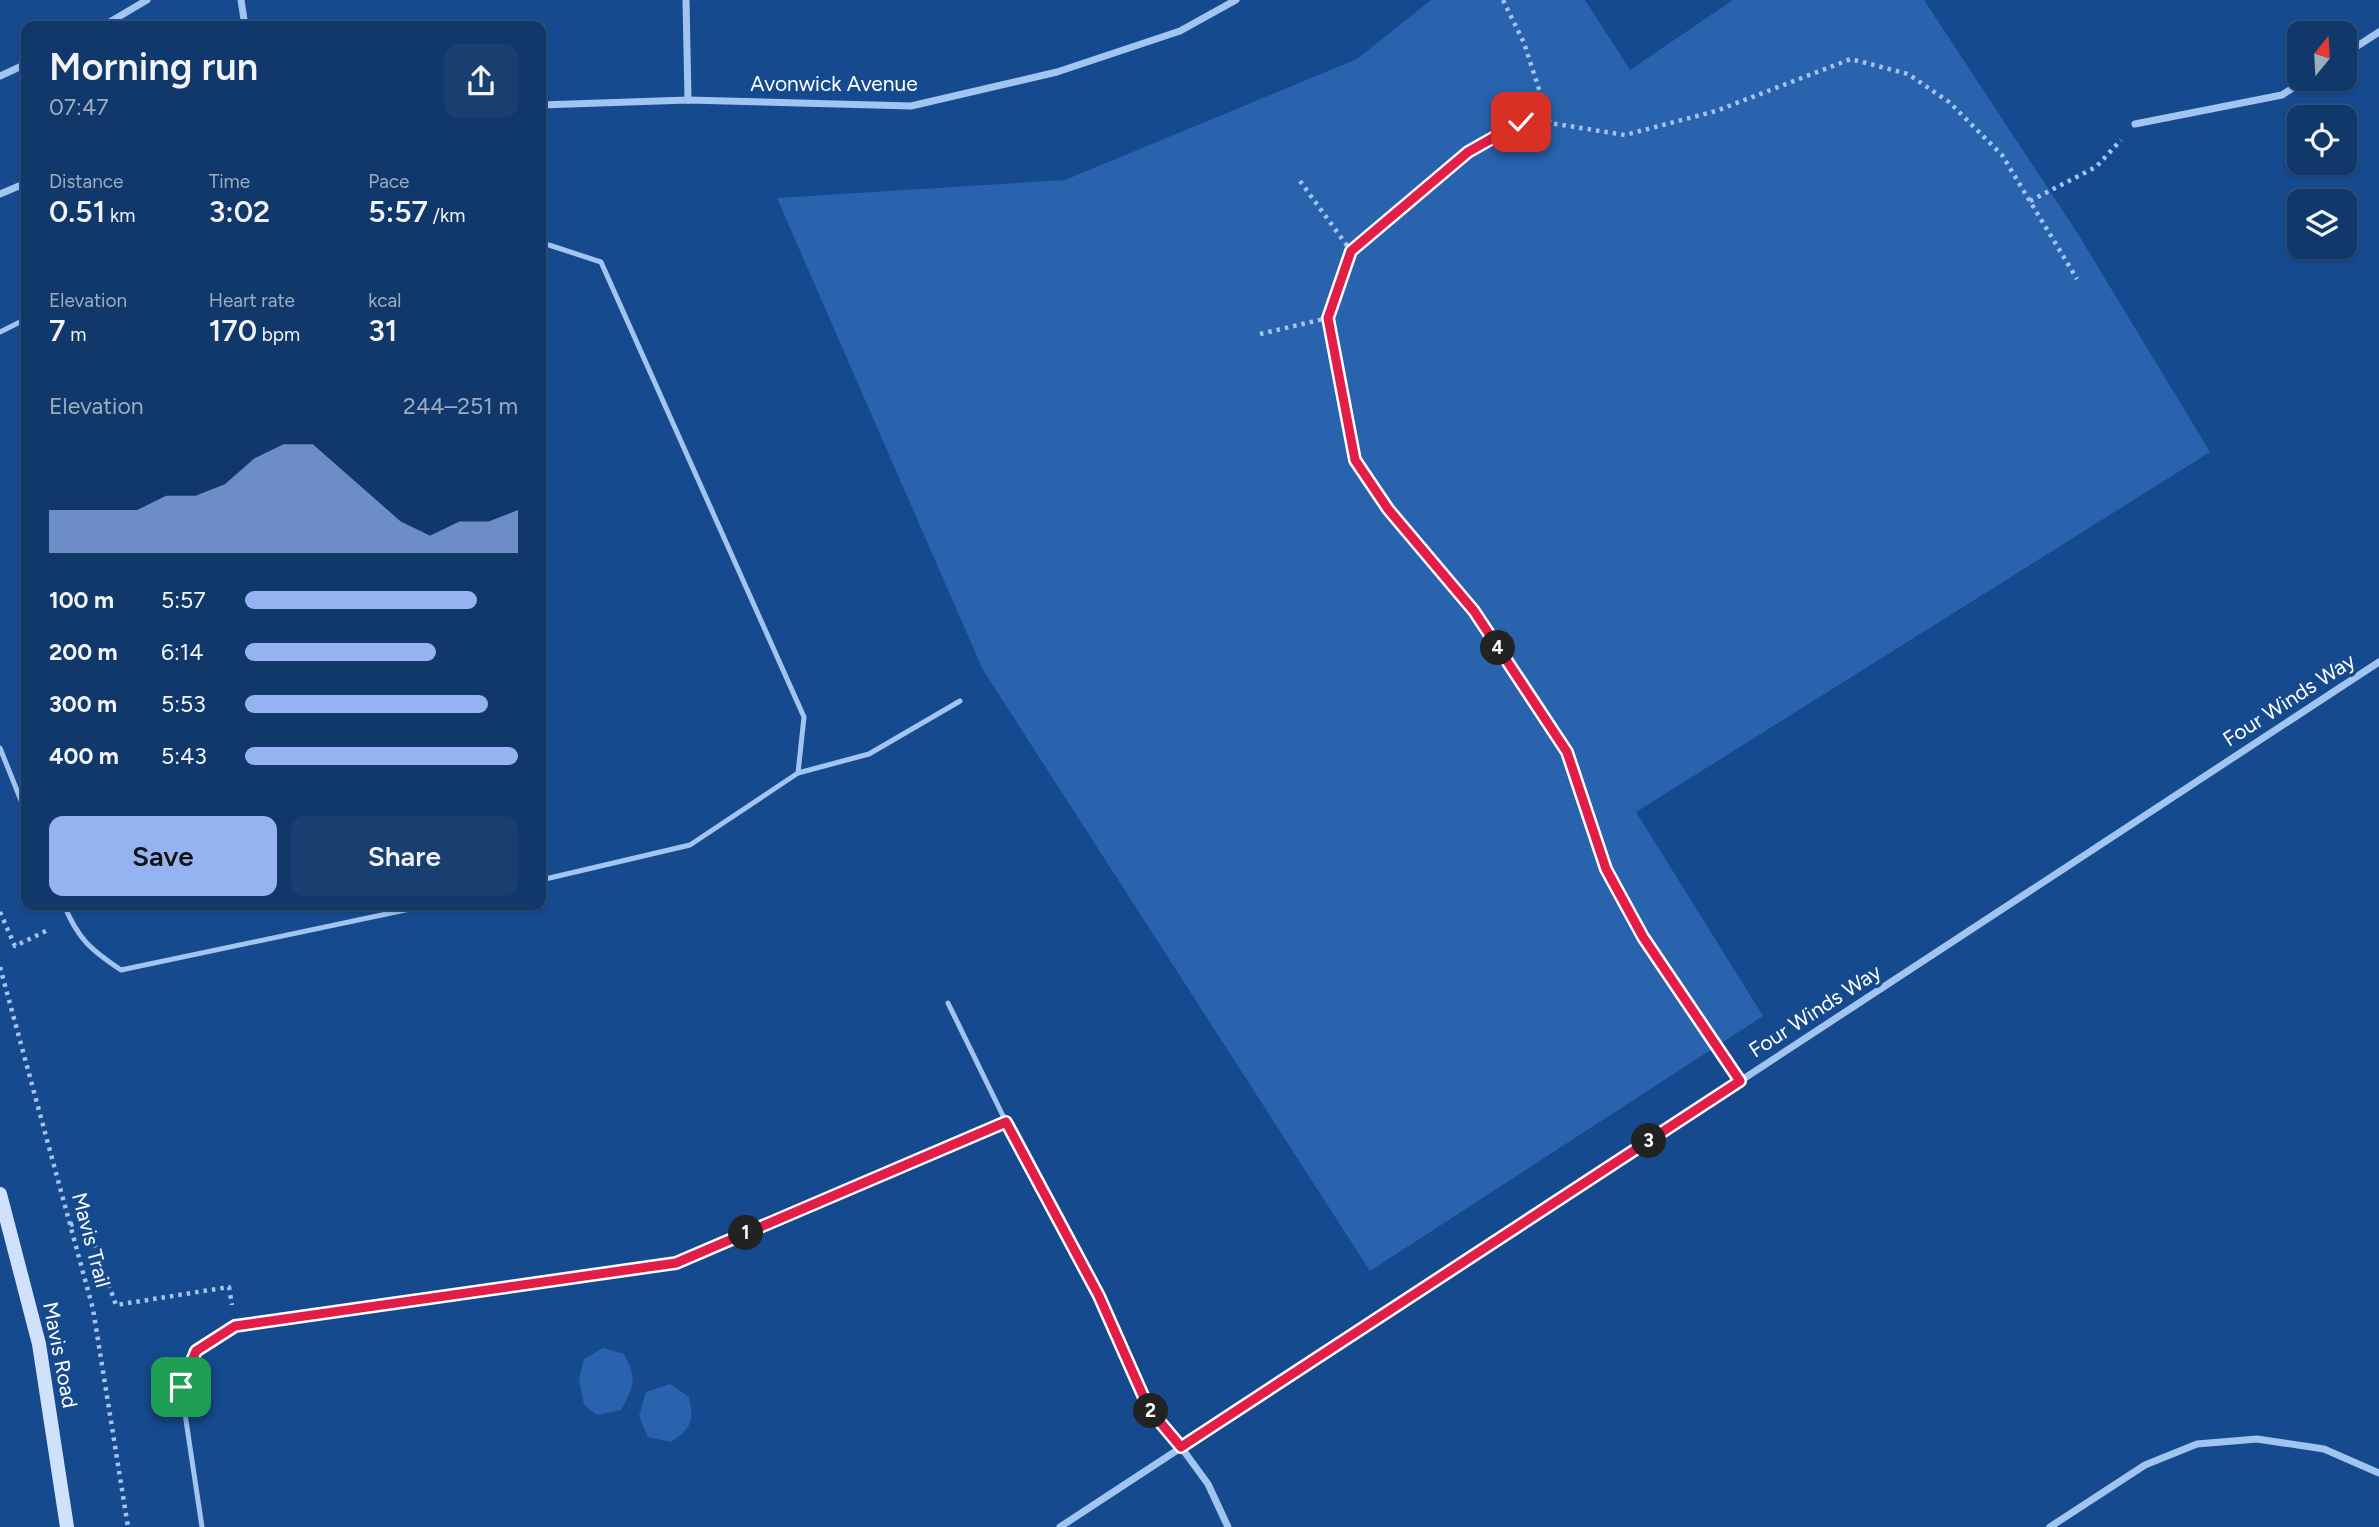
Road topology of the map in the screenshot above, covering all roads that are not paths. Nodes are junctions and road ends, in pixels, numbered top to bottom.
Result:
1 (147, 0) edge
2 (241, 0) edge
3 (686, 0) edge
4 (1236, 0) edge
5 (111, 21) edge
6 (244, 21) edge
7 (2379, 32) edge
8 (2357, 46) edge
9 (21, 66) edge
10 (0, 76) edge
11 (2288, 91) edge
12 (688, 100) junction
13 (546, 105) edge
14 (2135, 124) road end
15 (21, 185) edge
16 (0, 194) edge
17 (546, 244) edge
18 (21, 322) edge
19 (0, 332) edge
20 (2379, 662) edge
21 (960, 701) dead end
22 (0, 748) edge
23 (798, 773) junction
24 (21, 800) edge
25 (546, 879) edge
26 (66, 910) edge
27 (405, 910) edge
28 (948, 1003) dead end
29 (1006, 1122) junction
30 (0, 1194) edge
31 (1181, 1447) junction
32 (2379, 1473) edge
33 (67, 1527) edge
34 (202, 1527) edge
35 (1060, 1527) edge
36 (1228, 1527) edge
37 (2050, 1527) edge

1 - 5 street
2 - 6 street
3 - 12 street
4 - 12 street, Avonwick Avenue
7 - 8 street
9 - 10 street
11 - 14 street
12 - 13 street, Avonwick Avenue
15 - 16 street
17 - 23 lane
18 - 19 lane
20 - 31 street, Four Winds Way
21 - 23 lane
22 - 24 lane
23 - 25 lane
26 - 27 lane
28 - 29 lane
29 - 31 lane
29 - 34 lane
30 - 33 main road, Mavis Road
31 - 35 street, Four Winds Way
31 - 36 street
32 - 37 street

